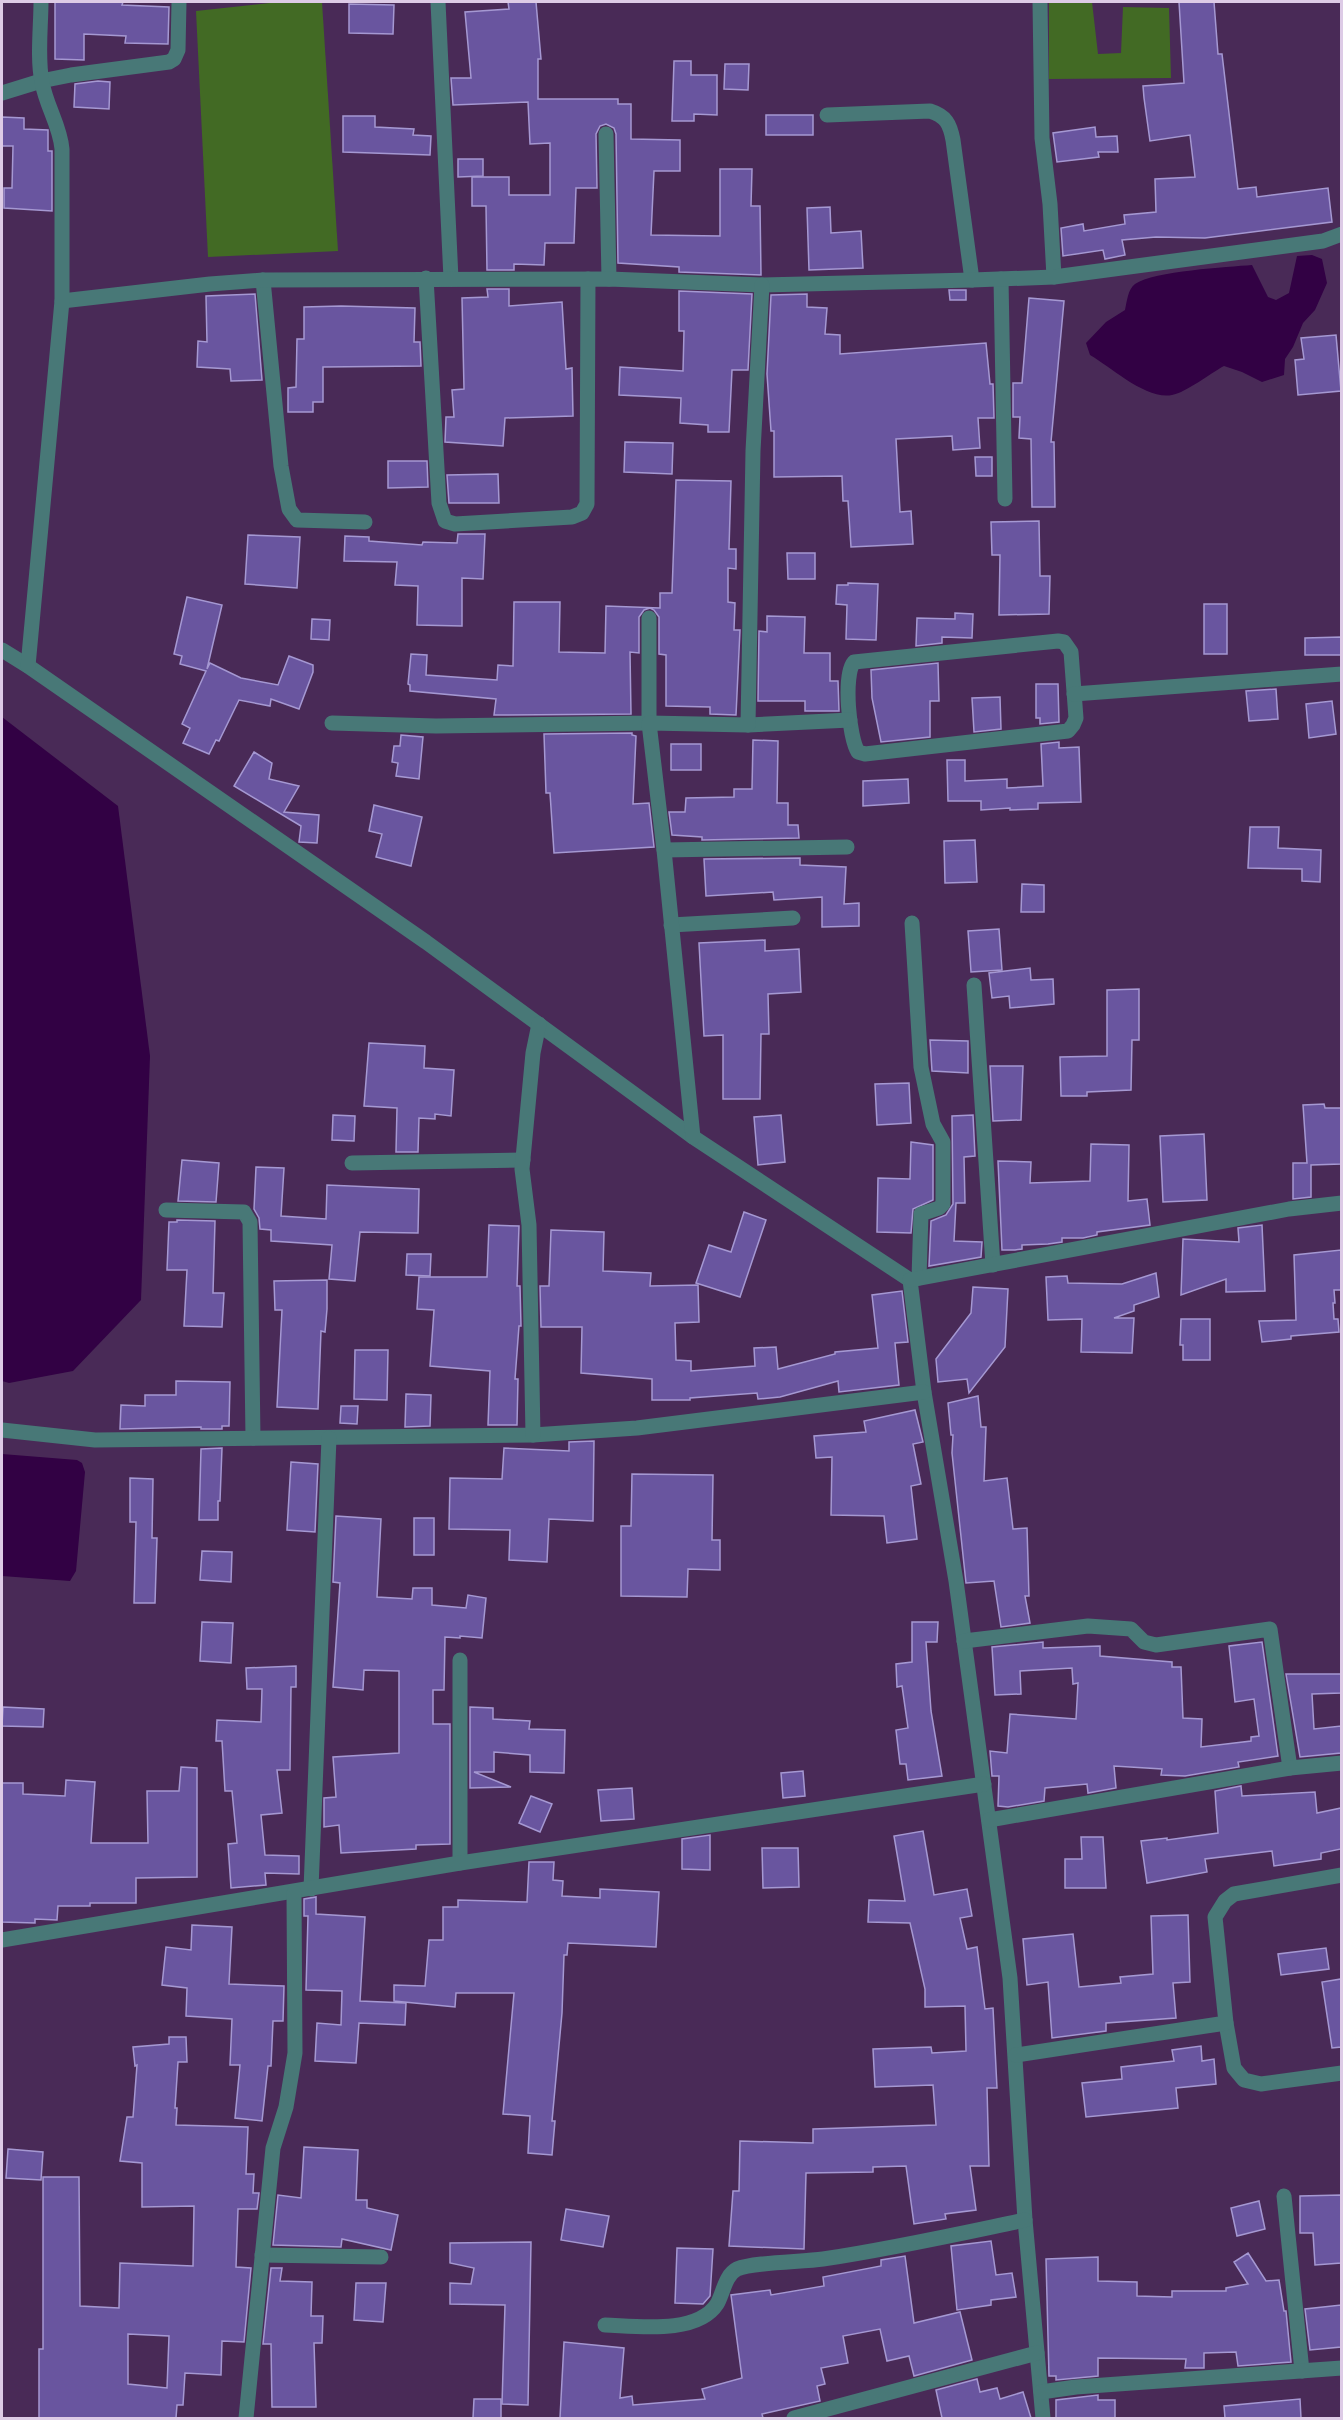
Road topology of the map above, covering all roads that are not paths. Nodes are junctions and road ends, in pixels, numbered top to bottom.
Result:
1 (41, 2) edge
2 (178, 2) edge
3 (438, 2) edge
4 (1040, 2) edge
5 (41, 81) junction
6 (2, 93) edge
7 (827, 115) dead end
8 (606, 134) dead end
9 (1341, 234) edge
10 (1054, 277) junction
11 (426, 278) junction
12 (451, 279) junction
13 (588, 279) junction
14 (609, 279) junction
15 (1001, 279) junction
16 (263, 280) junction
17 (972, 280) junction
18 (762, 285) junction
19 (62, 301) junction
20 (1005, 499) dead end
21 (365, 522) dead end
22 (649, 618) dead end
23 (2, 650) edge
24 (28, 666) junction
25 (1341, 674) edge
26 (1074, 694) junction
27 (850, 720) junction
28 (332, 723) dead end
29 (649, 723) junction
30 (748, 725) junction
31 (847, 847) dead end
32 (664, 850) junction
33 (793, 918) dead end
34 (912, 923) dead end
35 (671, 925) junction
36 (974, 985) dead end
37 (539, 1024) junction
38 (693, 1137) junction
39 (523, 1160) junction
40 (352, 1163) dead end
41 (1341, 1203) edge
42 (166, 1210) dead end
43 (993, 1265) junction
44 (915, 1279) junction
45 (924, 1392) junction
46 (2, 1431) edge
47 (533, 1434) junction
48 (253, 1438) junction
49 (329, 1438) junction
50 (964, 1641) junction
51 (460, 1660) dead end
52 (1341, 1763) edge
53 (1290, 1768) junction
54 (984, 1784) junction
55 (989, 1820) junction
56 (460, 1863) junction
57 (1341, 1875) edge
58 (311, 1889) junction
59 (294, 1893) junction
60 (2, 1940) edge
61 (1226, 2023) junction
62 (1016, 2055) junction
63 (1341, 2073) edge
64 (1284, 2196) dead end
65 (1025, 2220) junction
66 (262, 2255) junction
67 (381, 2257) dead end
68 (605, 2325) dead end
69 (1037, 2353) junction
70 (1341, 2368) edge
71 (1302, 2371) junction
72 (1041, 2392) junction
73 (246, 2418) edge
74 (794, 2418) edge
75 (1043, 2418) edge

1 - 5 street
2 - 5 street
3 - 12 street
4 - 10 street
5 - 6 street
5 - 19 street
7 - 17 street
8 - 14 street
9 - 10 street
10 - 15 street
11 - 12 street
11 - 13 street
11 - 16 street
12 - 13 street
13 - 14 street
14 - 18 street
15 - 17 street
15 - 20 street
16 - 19 street
16 - 21 street
17 - 18 street
18 - 30 street
19 - 24 street
22 - 29 street
23 - 24 street
24 - 37 street
25 - 26 street
26 - 27 street
26 - 27 street
27 - 30 street
28 - 29 street
29 - 30 street
29 - 32 street
31 - 32 street
32 - 35 street
33 - 35 street
34 - 44 street
35 - 38 street
36 - 43 street
37 - 38 street
37 - 39 street
38 - 44 street
39 - 40 street
39 - 47 street
41 - 43 street
42 - 48 street
43 - 44 street
44 - 45 street
45 - 47 street
45 - 50 street
46 - 48 street
47 - 49 street
48 - 49 street
49 - 58 street
50 - 53 street
50 - 54 street
51 - 56 street
52 - 53 street
53 - 55 street
54 - 55 street
54 - 56 street
55 - 62 street
56 - 58 street
57 - 61 street
58 - 59 street
59 - 60 street
59 - 66 street
61 - 62 street
61 - 63 street
62 - 65 street
64 - 71 street
65 - 68 street
65 - 69 street
66 - 67 street
66 - 73 street
69 - 72 street
69 - 74 street
70 - 71 street
71 - 72 street
72 - 75 street

